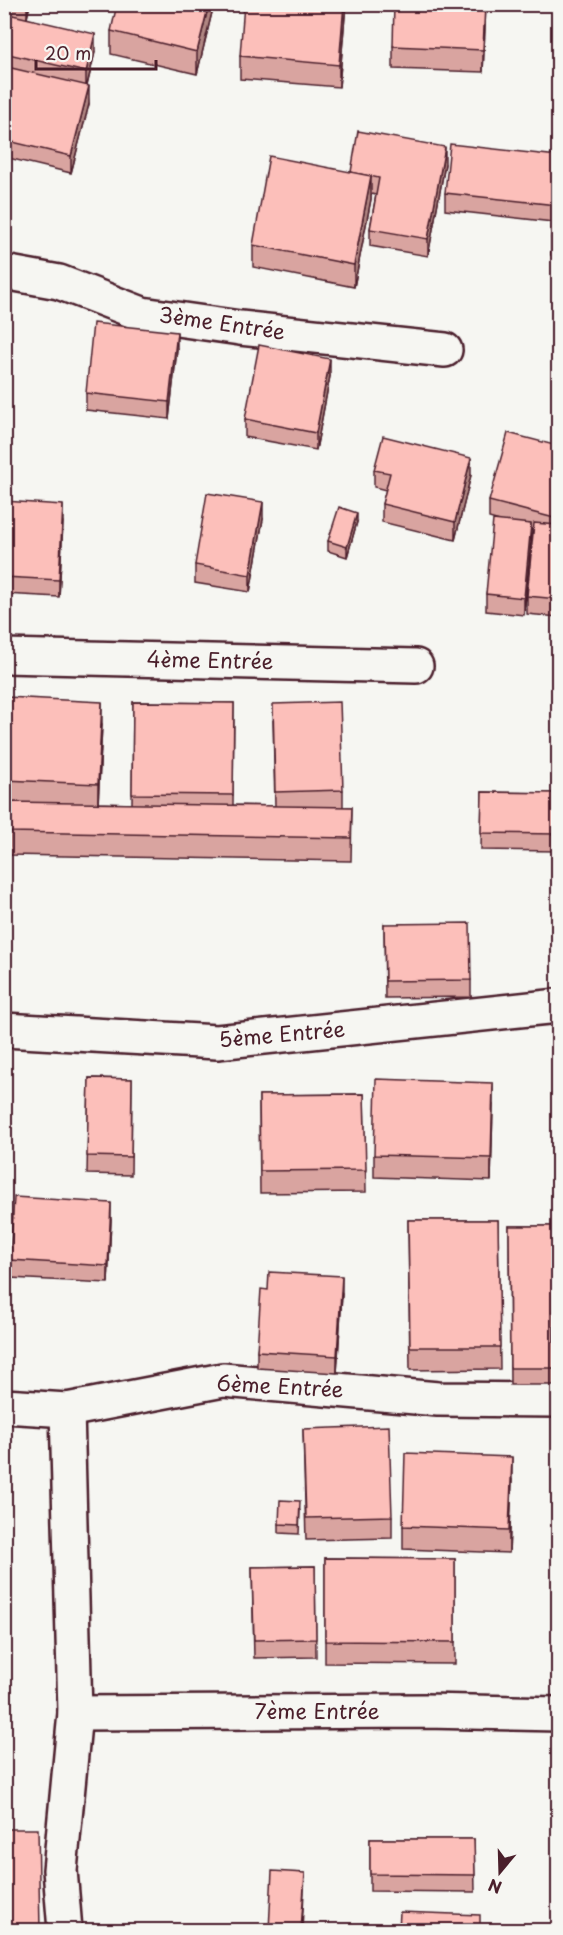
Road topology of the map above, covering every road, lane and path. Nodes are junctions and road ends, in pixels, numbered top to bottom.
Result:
1 (4, 272) edge
2 (445, 350) dead end
3 (4, 656) edge
4 (416, 666) dead end
5 (558, 1006) edge
6 (4, 1030) edge
7 (558, 1400) edge
8 (4, 1406) edge
9 (67, 1410) junction
10 (75, 1713) junction
11 (558, 1714) edge
12 (65, 1930) edge

1 - 2 street, 3ème Entrée
3 - 4 street, 4ème Entrée
5 - 6 street, 5ème Entrée
7 - 9 street, 6ème Entrée
8 - 9 street, 6ème Entrée
9 - 10 street
10 - 11 street, 7ème Entrée
10 - 12 street

